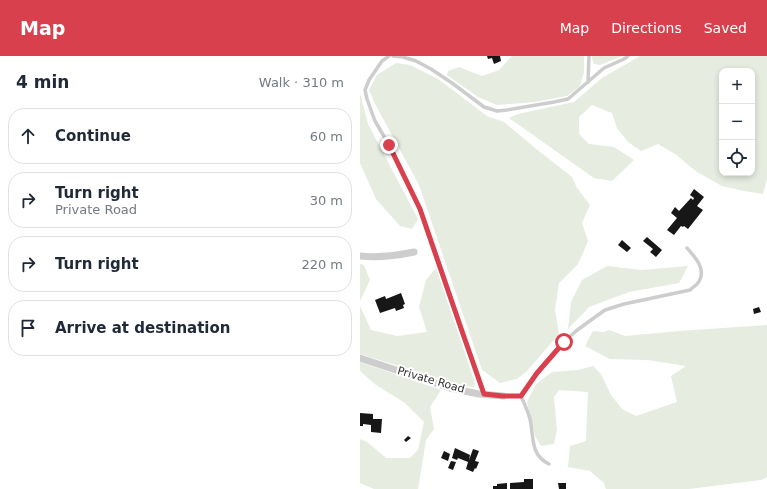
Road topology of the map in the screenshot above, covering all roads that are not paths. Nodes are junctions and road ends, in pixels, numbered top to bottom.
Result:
1 (389, 56) edge
2 (393, 56) edge
3 (589, 56) edge
4 (628, 56) edge
5 (588, 82) junction
6 (687, 248) dead end
7 (414, 252) dead end
8 (360, 256) edge
9 (360, 358) edge
10 (484, 394) junction
11 (503, 396) joint
12 (521, 396) junction
13 (549, 464) dead end

1 - 10 lane
2 - 5 lane
3 - 5 lane
4 - 5 lane
6 - 12 lane
7 - 8 street
9 - 10 street, Private Road
10 - 11 street, Private Road
11 - 12 lane
12 - 13 lane

